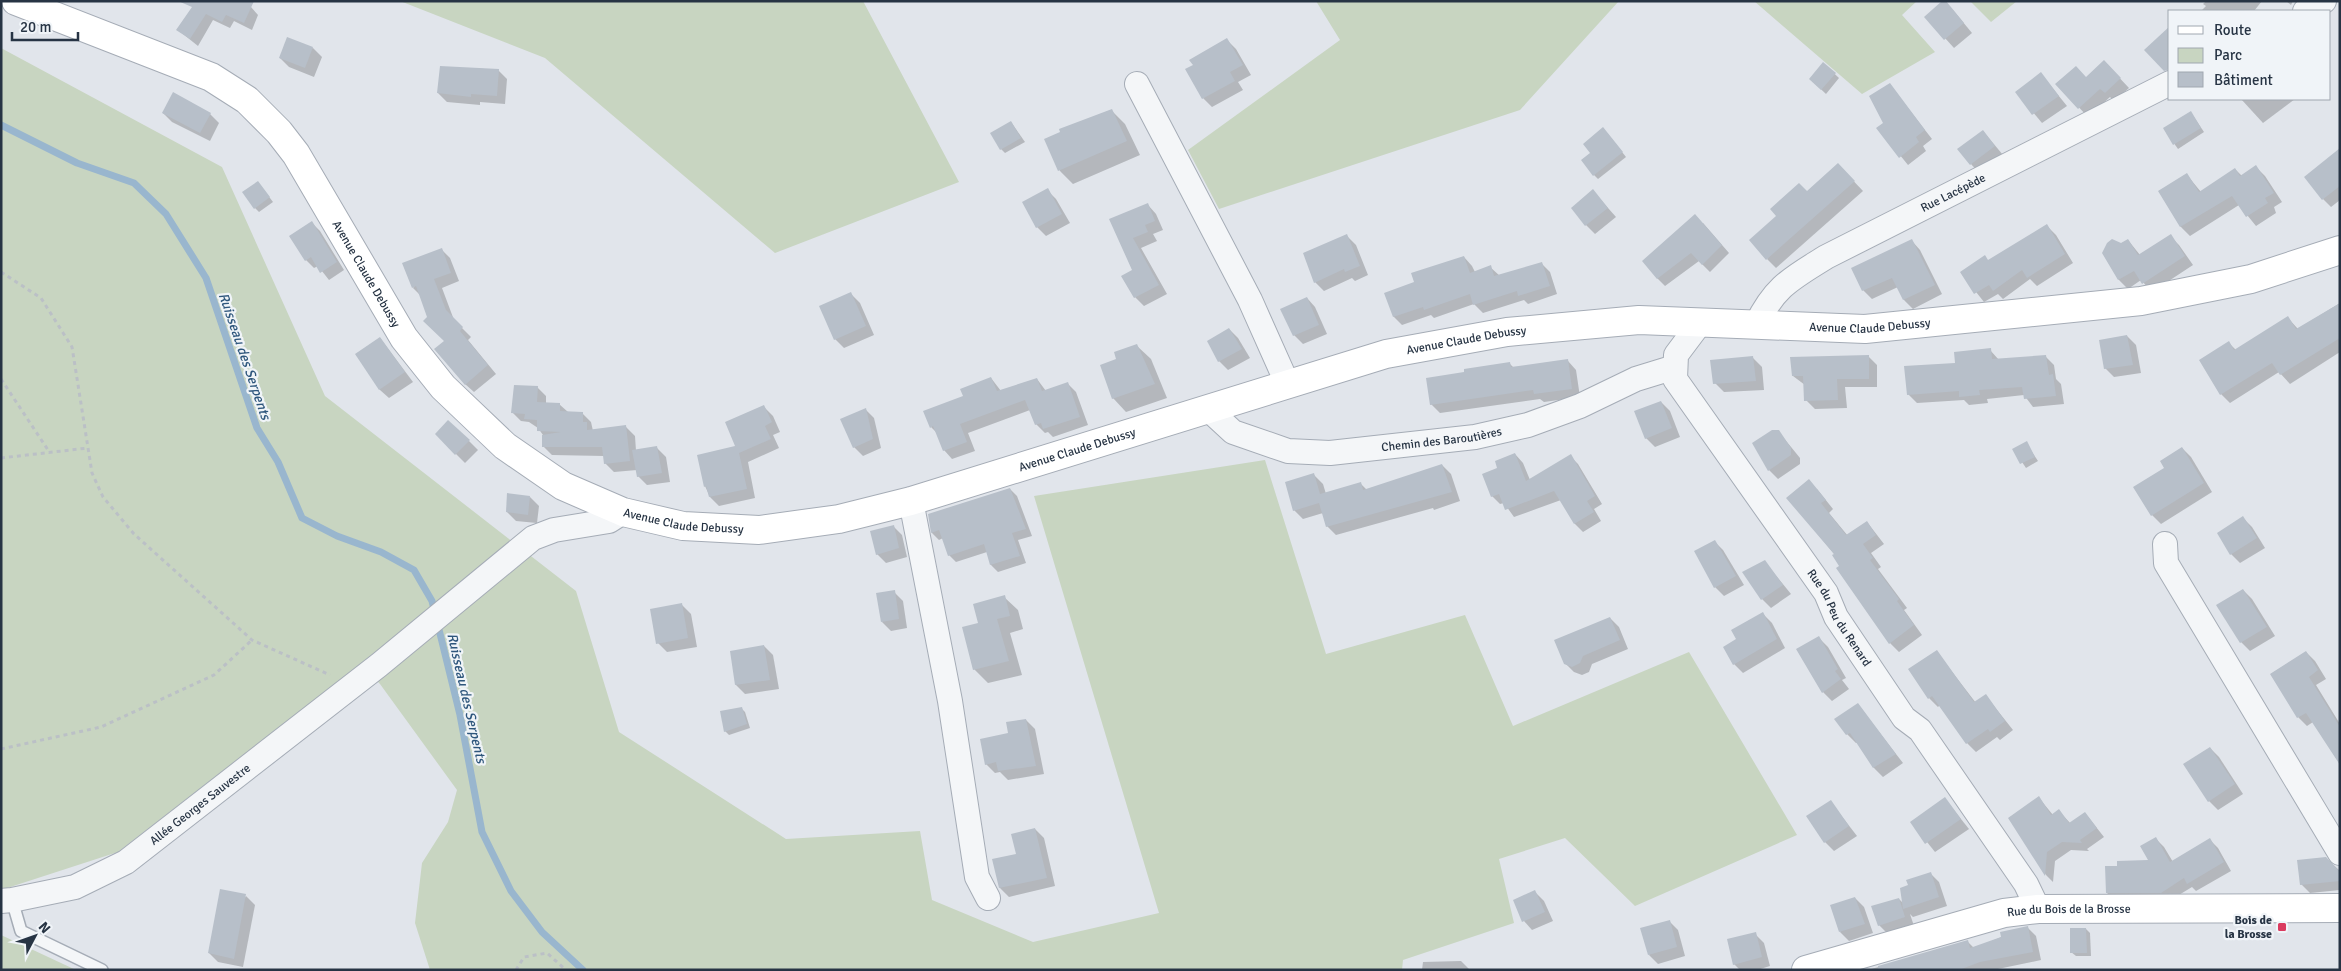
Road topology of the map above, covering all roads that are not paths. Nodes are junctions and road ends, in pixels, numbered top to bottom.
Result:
1 (16, 1) edge
2 (2324, 1) edge
3 (2307, 10) edge
4 (1137, 84) dead end
5 (2168, 84) edge
6 (2340, 250) edge
7 (1700, 323) junction
8 (1756, 325) junction
9 (1675, 367) junction
10 (1287, 383) junction
11 (1207, 408) junction
12 (911, 501) junction
13 (623, 512) junction
14 (2165, 544) dead end
15 (2340, 853) edge
16 (988, 898) dead end
17 (6, 900) edge
18 (2340, 908) edge
19 (2038, 909) junction
20 (102, 970) edge
21 (1806, 970) edge

1 - 13 main road, Avenue Claude Debussy
2 - 3 street
4 - 10 street
5 - 8 street, Rue Lacépède
6 - 8 main road, Avenue Claude Debussy
7 - 8 main road, Avenue Claude Debussy
7 - 9 street
7 - 10 main road, Avenue Claude Debussy
9 - 11 street, Chemin des Baroutières
9 - 19 street, Rue du Peu du Renard
10 - 11 main road, Avenue Claude Debussy
11 - 12 main road, Avenue Claude Debussy
12 - 13 main road, Avenue Claude Debussy
12 - 16 street
13 - 17 street, Allée Georges Sauvestre
14 - 15 street
17 - 20 lane
18 - 19 main road, Rue du Bois de la Brosse
19 - 21 main road, Rue du Bois de la Brosse

